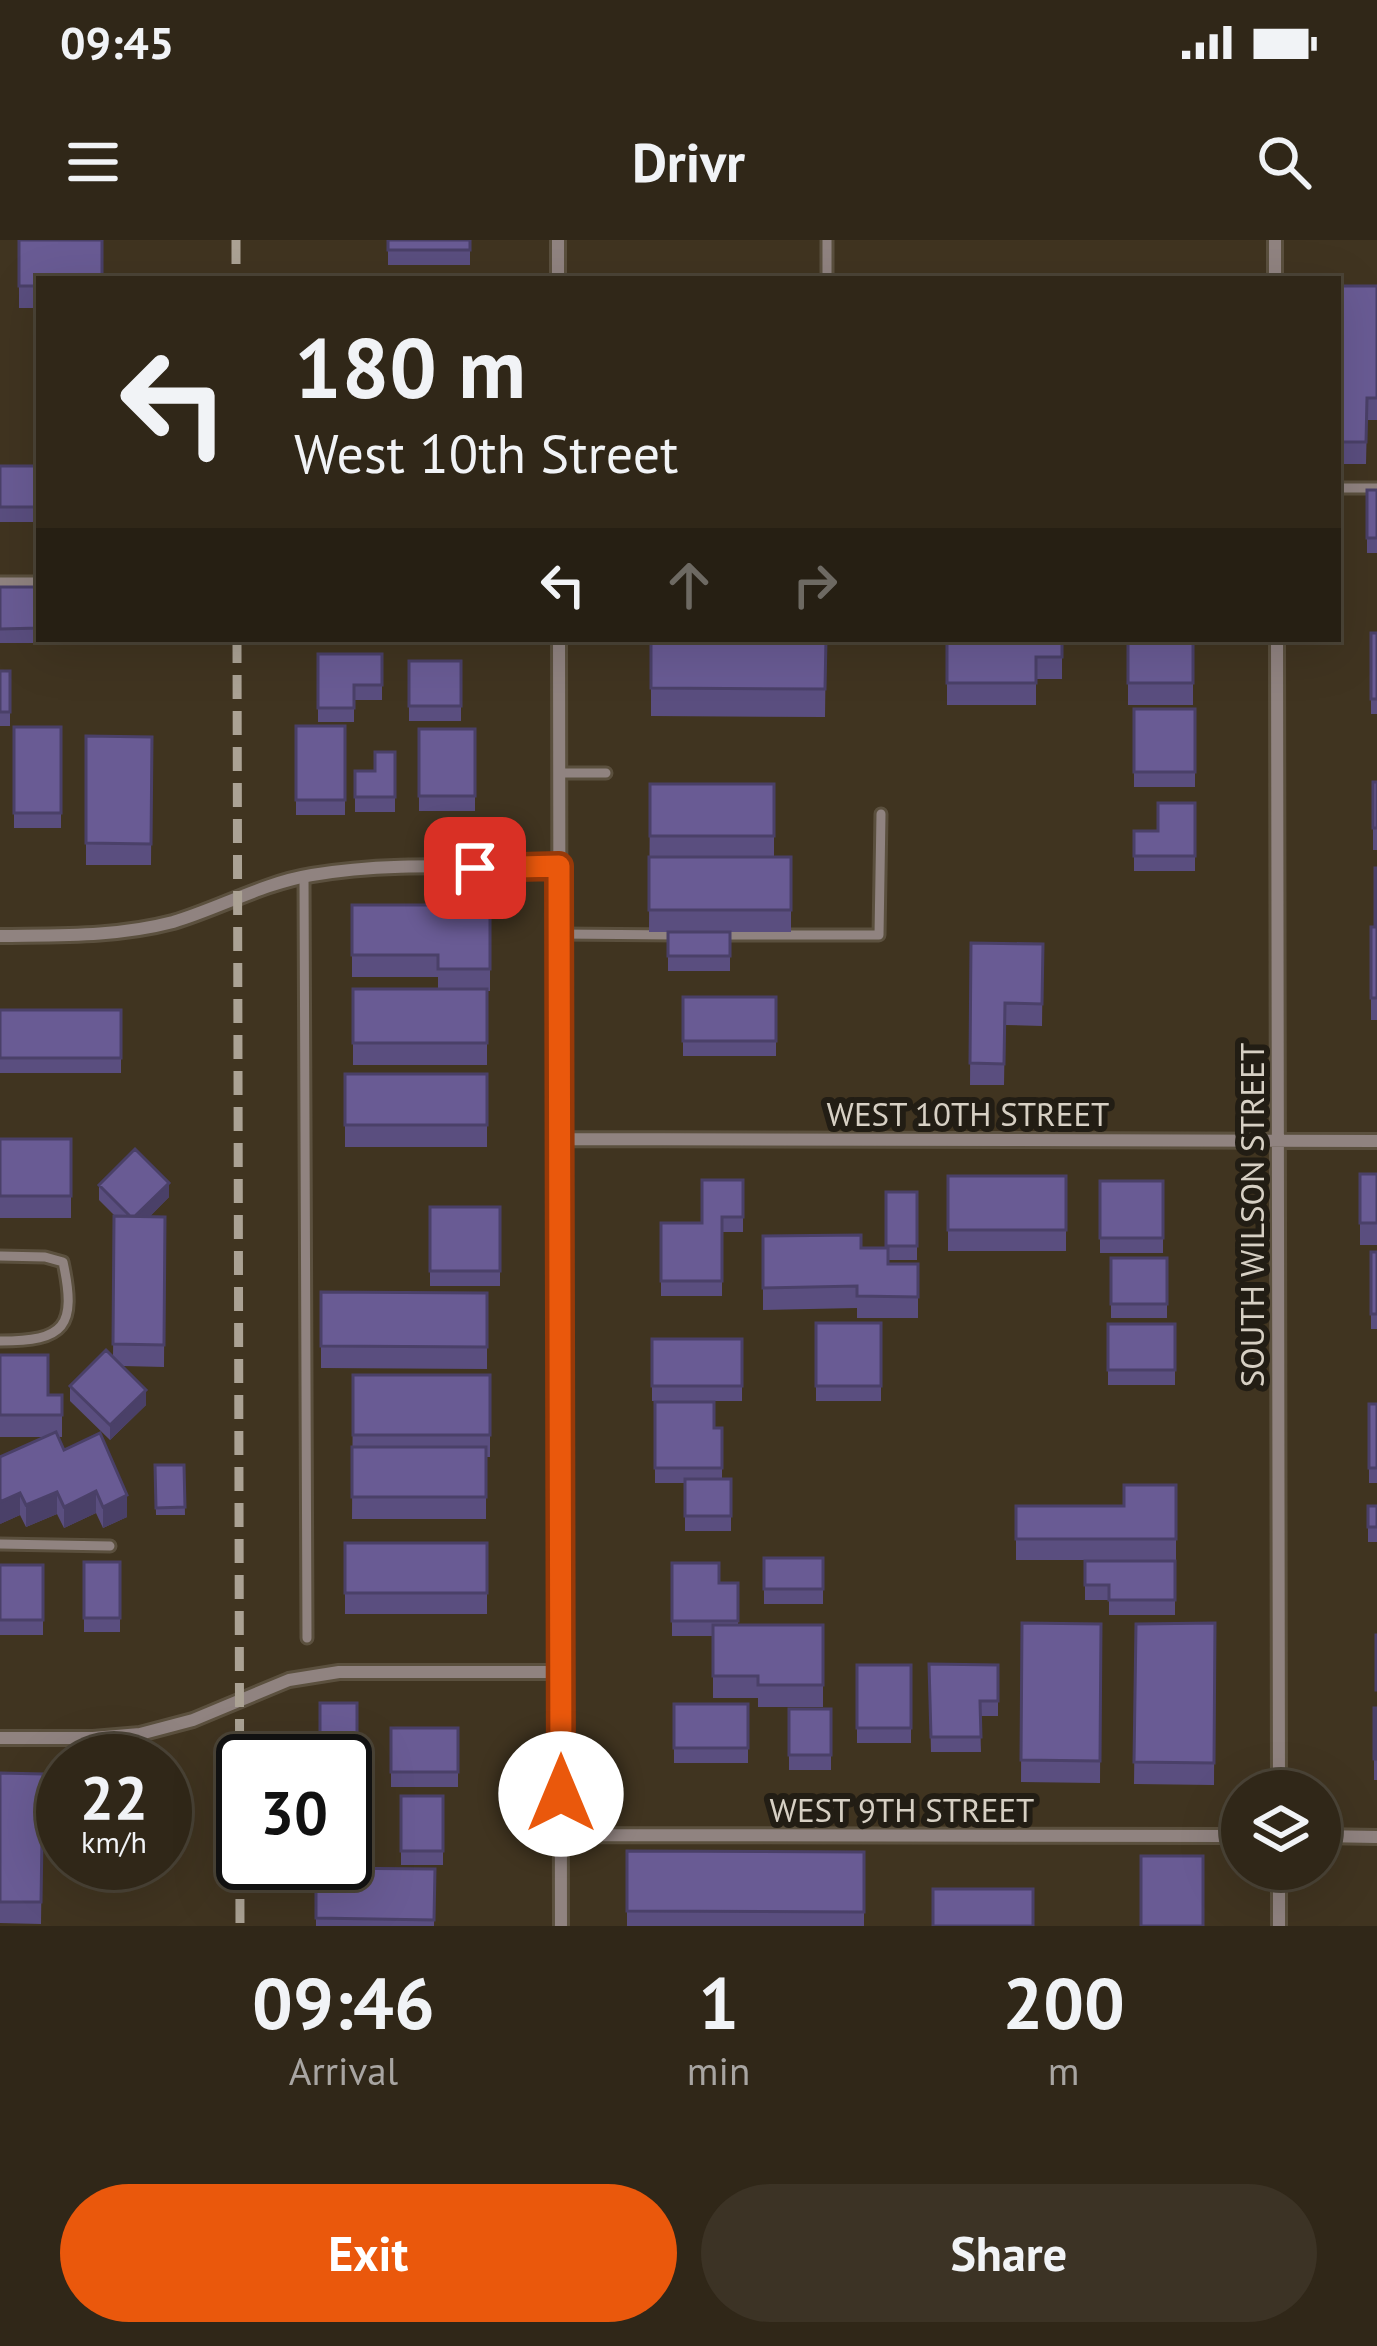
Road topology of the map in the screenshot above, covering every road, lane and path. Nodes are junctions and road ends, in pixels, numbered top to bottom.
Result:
1 (558, 240) edge
2 (827, 240) edge
3 (1275, 240) edge
4 (558, 276) edge
5 (827, 276) edge
6 (1275, 276) edge
7 (1341, 488) edge
8 (1377, 488) edge
9 (0, 582) edge
10 (36, 582) edge
11 (559, 642) edge
12 (1277, 642) edge
13 (559, 772) junction
14 (606, 772) dead end
15 (881, 814) dead end
16 (559, 866) junction
17 (304, 876) junction
18 (559, 934) junction
19 (0, 936) edge
20 (559, 1139) junction
21 (1278, 1140) junction
22 (1377, 1141) edge
23 (0, 1256) edge
24 (0, 1341) edge
25 (0, 1544) edge
26 (110, 1546) dead end
27 (307, 1638) dead end
28 (560, 1672) junction
29 (0, 1738) edge
30 (1279, 1770) edge
31 (561, 1835) junction
32 (1221, 1836) edge
33 (1341, 1836) edge
34 (1377, 1837) edge
35 (1279, 1890) edge
36 (561, 1926) edge
37 (1279, 1926) edge

1 - 4 street
2 - 5 lane
3 - 6 street
7 - 8 lane
9 - 10 lane
11 - 13 street
12 - 21 street, SOUTH WILSON STREET
13 - 14 lane
13 - 16 street
15 - 18 lane
16 - 17 street
16 - 18 street
17 - 19 street
17 - 27 lane
18 - 20 street
20 - 21 street, WEST 10TH STREET
20 - 28 street
21 - 22 street, WEST 10TH STREET
21 - 30 street, SOUTH WILSON STREET
23 - 24 lane
25 - 26 lane
28 - 29 street
28 - 31 street
31 - 32 street, WEST 9TH STREET
31 - 36 street
33 - 34 street
35 - 37 street

